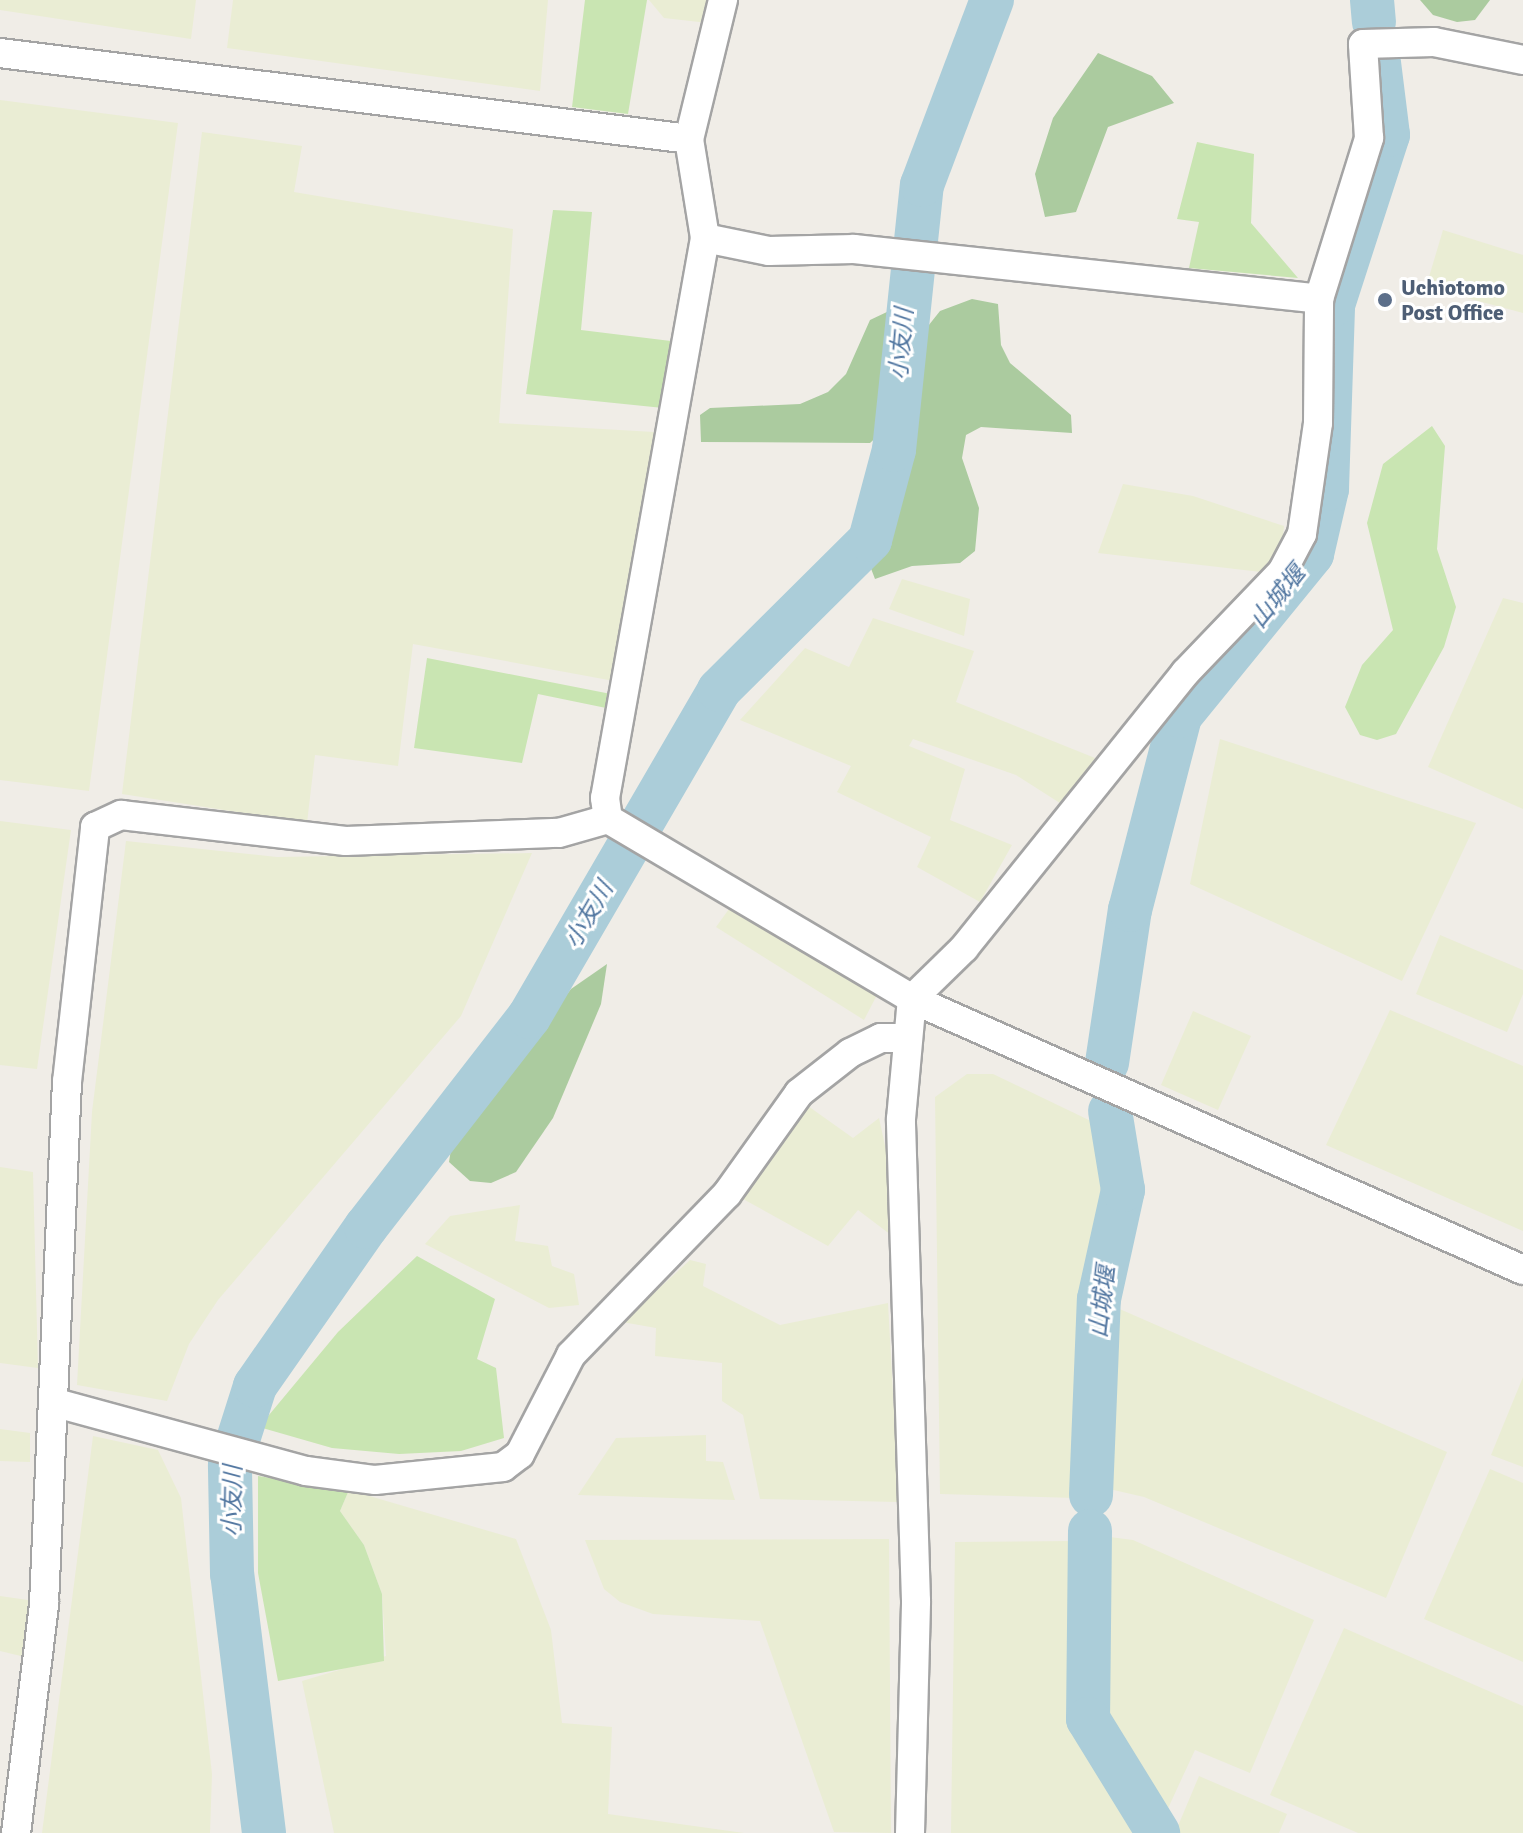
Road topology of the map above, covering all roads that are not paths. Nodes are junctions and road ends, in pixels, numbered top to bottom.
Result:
1 (723, 0) edge
2 (0, 53) edge
3 (1523, 60) edge
4 (689, 139) junction
5 (705, 238) junction
6 (1319, 299) junction
7 (608, 819) junction
8 (912, 999) junction
9 (908, 1038) junction
10 (1523, 1270) edge
11 (56, 1403) junction
12 (16, 1833) edge
13 (910, 1833) edge

1 - 4 street
2 - 4 street
3 - 6 street
4 - 5 street
5 - 6 street
5 - 7 street
6 - 8 street
7 - 8 street
7 - 11 street
8 - 9 street
8 - 10 street
9 - 11 street
9 - 13 street
11 - 12 street

